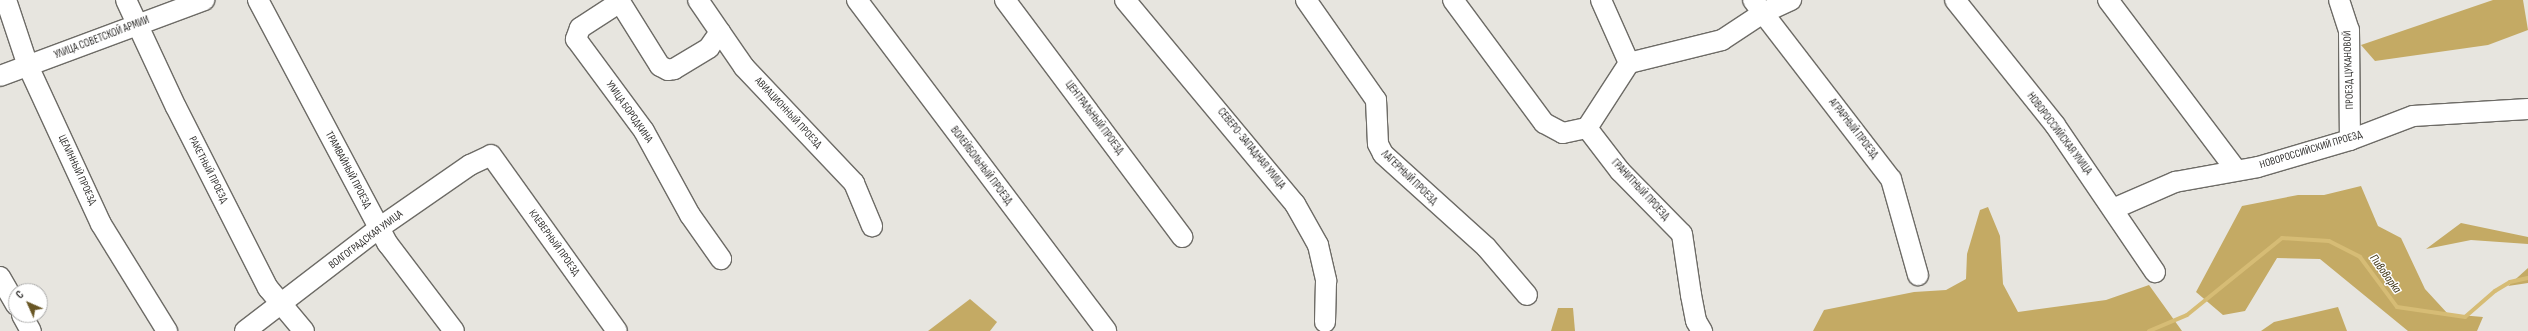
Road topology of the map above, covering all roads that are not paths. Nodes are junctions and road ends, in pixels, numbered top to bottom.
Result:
1 (6, 0) edge
2 (126, 0) edge
3 (204, 0) edge
4 (258, 0) edge
5 (698, 0) edge
6 (857, 0) edge
7 (1005, 0) edge
8 (1125, 0) edge
9 (1306, 0) edge
10 (1453, 0) edge
11 (1601, 0) edge
12 (1791, 0) edge
13 (1955, 0) edge
14 (2108, 0) edge
15 (2339, 0) edge
16 (1758, 7) edge
17 (136, 26) junction
18 (720, 32) junction
19 (1629, 63) junction
20 (28, 66) junction
21 (0, 76) edge
22 (2528, 109) edge
23 (1587, 128) junction
24 (2350, 140) junction
25 (491, 155) joint
26 (2236, 170) junction
27 (2113, 209) junction
28 (872, 226) dead end
29 (379, 228) junction
30 (1182, 237) dead end
31 (721, 259) dead end
32 (2155, 272) dead end
33 (1918, 275) dead end
34 (0, 277) edge
35 (8, 291) edge
36 (1527, 295) dead end
37 (283, 303) junction
38 (1325, 322) dead end
39 (167, 331) edge
40 (245, 331) edge
41 (304, 331) edge
42 (454, 331) edge
43 (617, 331) edge
44 (1106, 331) edge
45 (1702, 331) edge

1 - 20 street, ЦЕЛИННЫЙ ПРОЕЗД
2 - 17 street, РАКЕТНЫЙ ПРОЕЗД
3 - 17 street, УЛИЦА СОВЕТСКОЙ АРМИИ
4 - 29 street, ТРАМВАЙНЫЙ ПРОЕЗД
5 - 18 street, АВИАЦИОННЫЙ ПРОЕЗД
6 - 44 street, ВОЛЕЙБОЛЬНЫЙ ПРОЕЗД
7 - 30 street, ЦЕНТРАЛЬНЫЙ ПРОЕЗД
8 - 38 street, СЕВЕРО-ЗАПАДНАЯ УЛИЦА
9 - 36 street, ЛАГЕРНЫЙ ПРОЕЗД
10 - 23 street
11 - 19 street
12 - 16 street
13 - 27 street, НОВОРОССИЙСКАЯ УЛИЦА
14 - 26 street
15 - 24 street, ПРОЕЗД ЦУКАНОВОЙ
16 - 19 street
16 - 33 street, АГРАРНЫЙ ПРОЕЗД
17 - 20 street, УЛИЦА СОВЕТСКОЙ АРМИИ
17 - 37 street, РАКЕТНЫЙ ПРОЕЗД
18 - 28 street, АВИАЦИОННЫЙ ПРОЕЗД
18 - 31 street, УЛИЦА БОРОДКИНА
19 - 23 street
20 - 21 street, УЛИЦА СОВЕТСКОЙ АРМИИ
20 - 39 street, ЦЕЛИННЫЙ ПРОЕЗД
22 - 24 street, НОВОРОССИЙСКИЙ ПРОЕЗД
23 - 45 street, ГРАНИТНЫЙ ПРОЕЗД
24 - 26 street, НОВОРОССИЙСКИЙ ПРОЕЗД
25 - 29 street, ВОЛГОГРАДСКАЯ УЛИЦА
25 - 43 street, КЛЕВЕРНЫЙ ПРОЕЗД
26 - 27 street, НОВОРОССИЙСКИЙ ПРОЕЗД
27 - 32 street, НОВОРОССИЙСКАЯ УЛИЦА
29 - 37 street, ВОЛГОГРАДСКАЯ УЛИЦА
29 - 42 street, ТРАМВАЙНЫЙ ПРОЕЗД
34 - 35 street
37 - 40 street, ВОЛГОГРАДСКАЯ УЛИЦА
37 - 41 street, РАКЕТНЫЙ ПРОЕЗД

